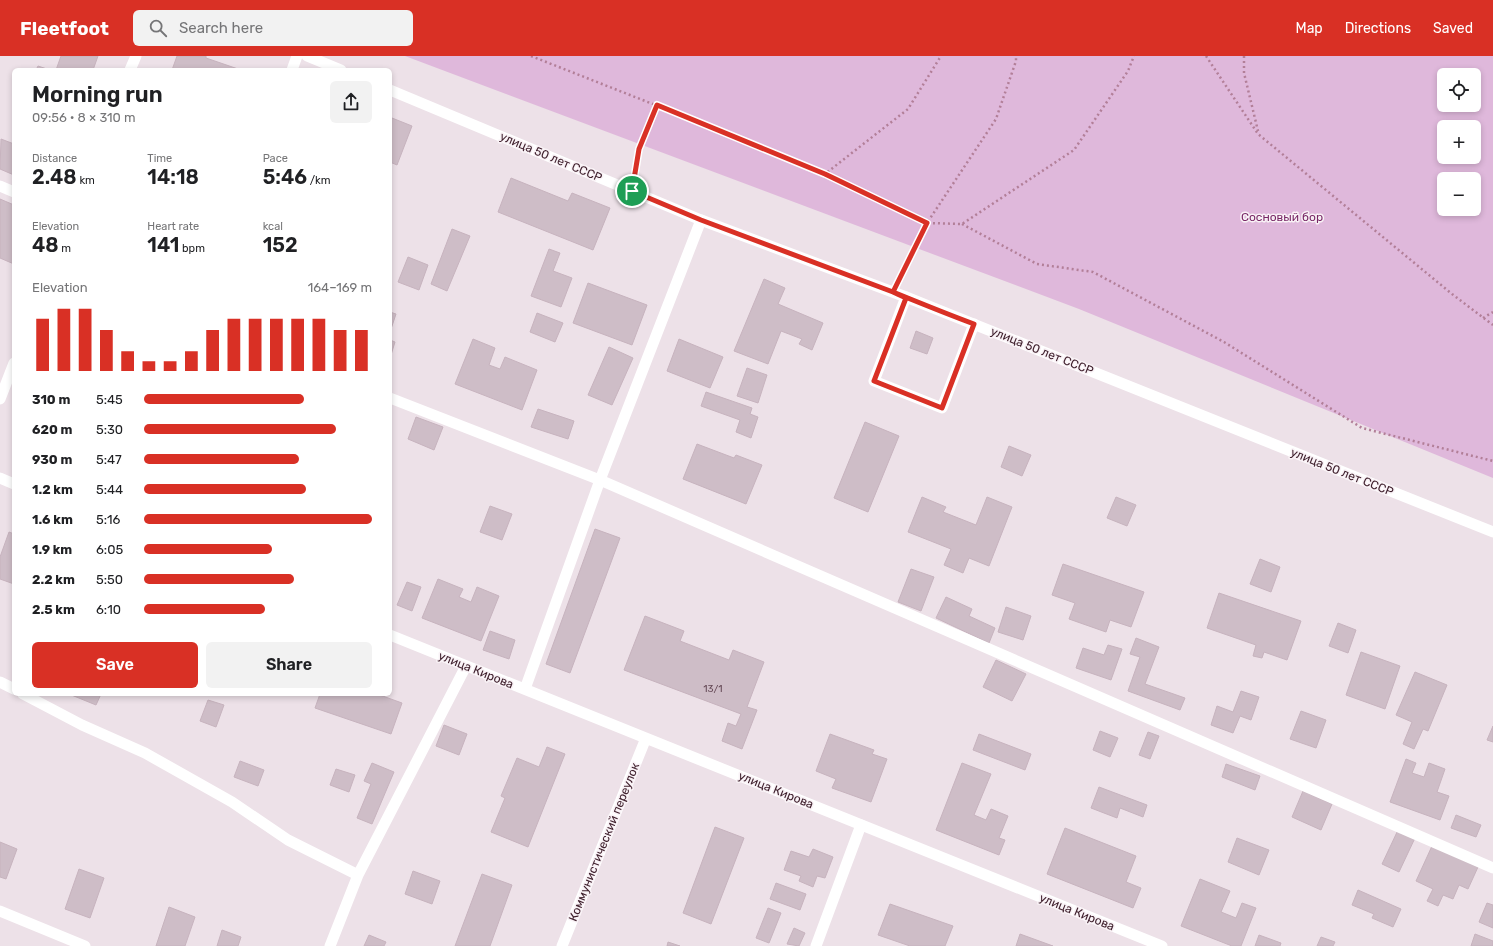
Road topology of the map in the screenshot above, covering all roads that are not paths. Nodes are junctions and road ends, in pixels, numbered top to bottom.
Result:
1 (136, 56) edge
2 (296, 56) edge
3 (307, 56) edge
4 (131, 68) edge
5 (293, 68) edge
6 (336, 68) edge
7 (392, 91) edge
8 (0, 186) edge
9 (12, 191) edge
10 (701, 220) junction
11 (906, 298) junction
12 (974, 324) junction
13 (12, 368) edge
14 (0, 398) edge
15 (392, 399) edge
16 (0, 478) edge
17 (600, 480) junction
18 (12, 483) edge
19 (1493, 532) edge
20 (392, 636) edge
21 (466, 666) junction
22 (0, 682) edge
23 (12, 688) edge
24 (525, 689) junction
25 (27, 696) edge
26 (646, 738) junction
27 (861, 825) junction
28 (1493, 868) edge
29 (358, 875) junction
30 (0, 911) edge
31 (85, 946) edge
32 (330, 946) edge
33 (562, 946) edge
34 (816, 946) edge
35 (1162, 946) edge

1 - 4 street
2 - 5 street
3 - 6 street
7 - 10 street, улица 50 лет СССР
8 - 9 street
10 - 11 street, улица 50 лет СССР
10 - 17 street
11 - 12 street, улица 50 лет СССР
11 - 12 street
12 - 19 street, улица 50 лет СССР
13 - 14 street
15 - 17 street
16 - 18 street
17 - 24 street
17 - 28 street
20 - 21 street, улица Кирова
21 - 24 street, улица Кирова
21 - 29 street
22 - 23 street
24 - 26 street, улица Кирова
25 - 29 street
26 - 27 street, улица Кирова
26 - 33 street, Коммунистический переулок
27 - 34 street
27 - 35 street, улица Кирова
29 - 32 street
30 - 31 street

